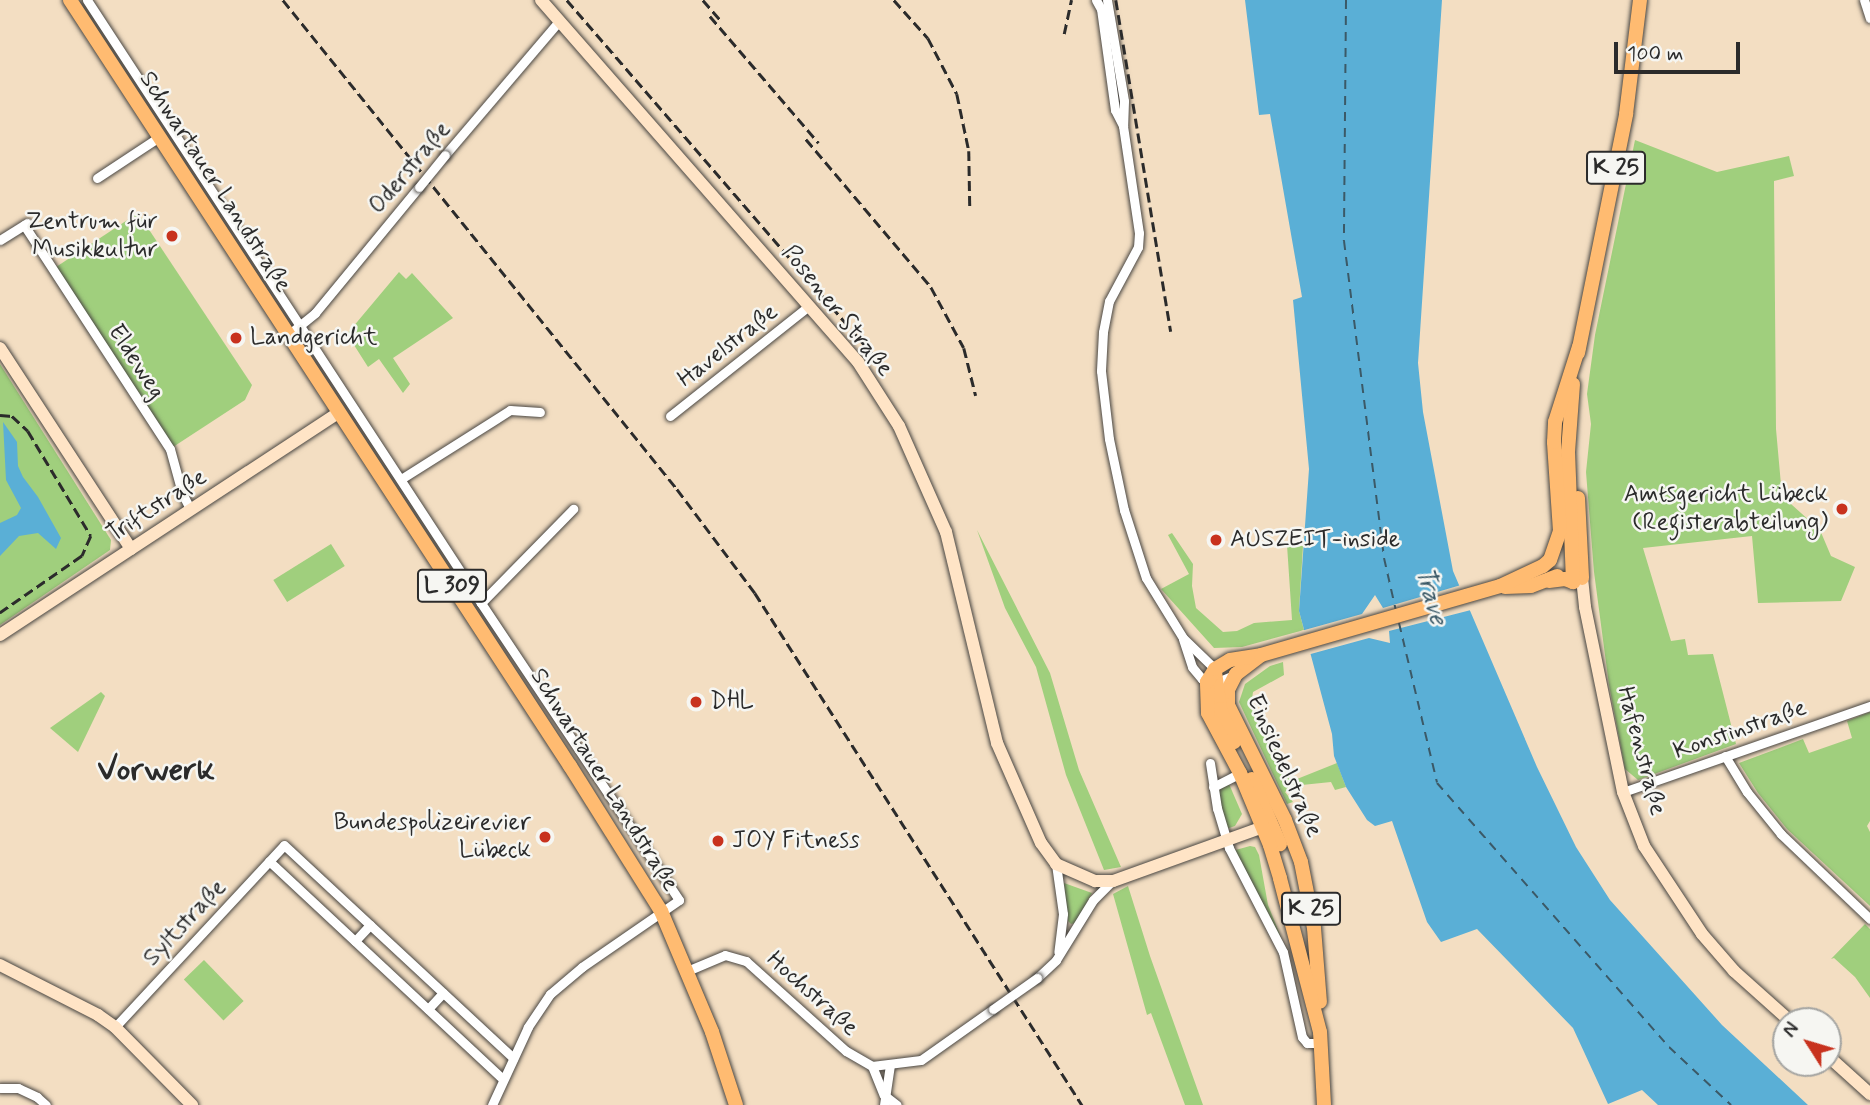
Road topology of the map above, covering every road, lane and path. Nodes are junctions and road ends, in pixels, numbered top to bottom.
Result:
1 (70, 0) edge
2 (87, 0) edge
3 (541, 0) edge
4 (1096, 0) edge
5 (1107, 0) edge
6 (1640, 0) edge
7 (1864, 0) edge
8 (1870, 18) edge
9 (559, 21) junction
10 (1123, 126) junction
11 (159, 137) junction
12 (97, 178) dead end
13 (0, 240) edge
14 (809, 306) junction
15 (301, 327) junction
16 (288, 335) junction
17 (1580, 340) junction
18 (0, 348) edge
19 (540, 412) dead end
20 (338, 413) junction
21 (670, 416) dead end
22 (401, 479) junction
23 (190, 509) junction
24 (573, 509) dead end
25 (1581, 545) junction
26 (131, 549) junction
27 (1550, 560) junction
28 (1571, 565) junction
29 (1578, 580) junction
30 (1549, 581) junction
31 (1500, 586) junction
32 (481, 604) junction
33 (0, 635) edge
34 (1183, 638) junction
35 (1261, 656) junction
36 (1236, 674) junction
37 (1212, 678) junction
38 (1870, 706) edge
39 (1725, 756) junction
40 (1210, 763) dead end
41 (1240, 773) junction
42 (1213, 787) junction
43 (1623, 792) junction
44 (1274, 823) junction
45 (1226, 839) junction
46 (269, 861) junction
47 (1056, 864) junction
48 (1119, 879) junction
49 (661, 911) junction
50 (1870, 919) edge
51 (370, 925) junction
52 (355, 941) junction
53 (1056, 960) junction
54 (0, 965) edge
55 (687, 971) junction
56 (443, 993) junction
57 (1774, 1007) edge
58 (428, 1009) junction
59 (115, 1027) junction
60 (1321, 1038) junction
61 (513, 1058) junction
62 (890, 1065) junction
63 (872, 1066) junction
64 (1842, 1069) edge
65 (503, 1079) junction
66 (0, 1088) edge
67 (1870, 1094) edge
68 (884, 1100) edge
69 (46, 1105) edge
70 (192, 1105) edge
71 (492, 1105) edge
72 (736, 1105) edge
73 (897, 1105) edge
74 (1324, 1105) edge

1 - 11 main road, Schwartauer Landstraße / L 309
2 - 15 street, Schwartauer Landstraße
3 - 9 street, Posener Straße
4 - 10 street
5 - 10 street
6 - 17 main road, K 25
7 - 8 street
9 - 14 street, Posener Straße
9 - 15 street, Oderstraße, bridge
10 - 34 street, Einsiedelstraße
11 - 12 street
11 - 16 main road, Schwartauer Landstraße / L 309
13 - 23 street, Eldeweg
14 - 21 street, Havelstraße
14 - 47 street, Posener Straße
15 - 16 street, Oderstraße
15 - 22 street, Schwartauer Landstraße
16 - 20 main road, Schwartauer Landstraße / L 309
17 - 25 main road, Hafenstraße / K 25
17 - 27 main road, K 25
17 - 28 main road, Hafenstraße / K 25
18 - 26 street
19 - 22 street
20 - 23 street, Triftstraße
20 - 49 main road, Schwartauer Landstraße / L 309
22 - 32 street, Schwartauer Landstraße
23 - 26 street, Triftstraße
24 - 32 street
25 - 28 main road, K 25
25 - 29 main road, Hafenstraße
26 - 33 street, Triftstraße
27 - 28 main road
27 - 31 main road, K 25
28 - 29 main road, Hafenstraße
28 - 30 main road, K 25
29 - 30 main road, K 25
29 - 43 street, Hafenstraße
30 - 31 main road, K 25
31 - 35 main road, K 25
32 - 49 street, Schwartauer Landstraße
34 - 37 street, Einsiedelstraße
34 - 37 street, Einsiedelstraße
35 - 36 main road, Einsiedelstraße / K 25
35 - 37 main road, K 25
36 - 37 street, Einsiedelstraße
36 - 44 main road, Einsiedelstraße / K 25
37 - 41 main road, Einsiedelstraße / K 25
37 - 44 main road, Einsiedelstraße / K 25
38 - 39 street, Konstinstraße
39 - 43 street, Konstinstraße
39 - 50 street
40 - 42 street
41 - 42 street, Einsiedelstraße
41 - 44 main road, Einsiedelstraße / K 25
42 - 45 street
43 - 57 street, Hafenstraße
44 - 45 street
44 - 60 main road, Einsiedelstraße / K 25
44 - 60 main road, Einsiedelstraße / K 25
45 - 48 street
45 - 60 street
46 - 51 street, Syltstraße
46 - 52 street
46 - 59 street, Syltstraße
47 - 48 street
47 - 53 street, Posener Straße
48 - 53 street, Hochstraße
49 - 55 main road, L 309
49 - 61 street
51 - 52 street
51 - 56 street
52 - 58 street
53 - 62 street, Hochstraße, bridge
54 - 59 street
55 - 63 street, Hochstraße
55 - 72 main road, L 309
56 - 58 street
56 - 61 street
58 - 65 street
59 - 70 street
60 - 74 main road, Einsiedelstraße / K 25
61 - 65 street
62 - 63 street, Hochstraße
62 - 68 street
63 - 68 street, Hochstraße
64 - 67 street
65 - 71 street
66 - 69 street
68 - 73 street, Hochstraße

